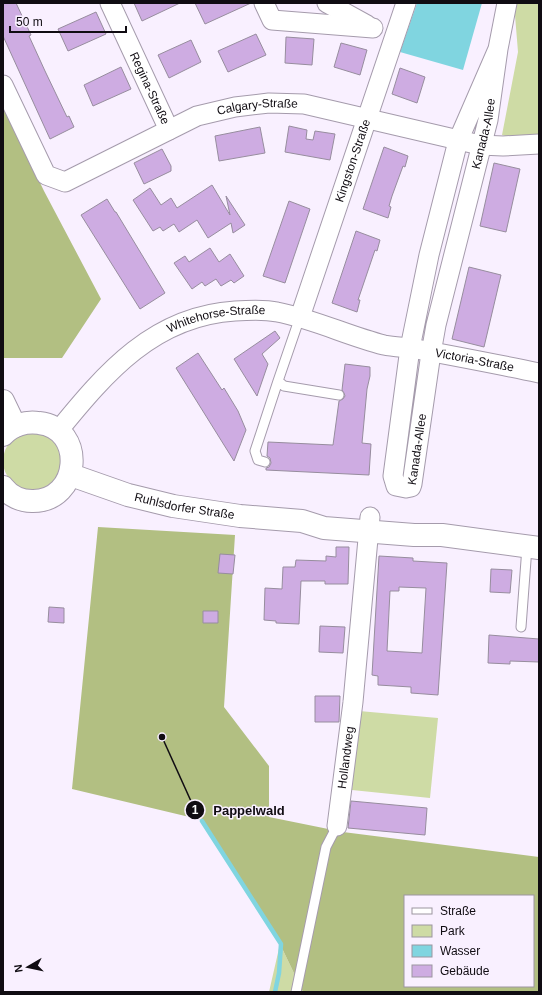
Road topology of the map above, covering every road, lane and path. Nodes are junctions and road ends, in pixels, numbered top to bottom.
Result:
1 (110, 3) edge
2 (264, 3) edge
3 (328, 3) edge
4 (406, 3) edge
5 (506, 3) edge
6 (372, 28) junction
7 (394, 38) junction
8 (498, 49) junction
9 (3, 85) edge
10 (368, 118) junction
11 (169, 130) junction
12 (458, 140) junction
13 (539, 144) edge
14 (480, 145) junction
15 (300, 318) junction
16 (410, 348) junction
17 (430, 353) junction
18 (539, 373) edge
19 (278, 381) junction
20 (339, 395) dead end
21 (3, 401) edge
22 (9, 431) edge
23 (58, 431) junction
24 (265, 462) dead end
25 (70, 475) junction
26 (3, 487) edge
27 (369, 524) junction
28 (533, 548) edge
29 (522, 627) dead end
30 (337, 826) joint
31 (296, 992) edge

1 - 11 street, Regina-Straße
2 - 6 street
3 - 6 street
4 - 7 street, Kingston-Straße
5 - 8 street, Kanada-Allee
6 - 7 street
7 - 10 street, Kingston-Straße
8 - 12 street, Kanada-Allee
8 - 14 street, Kanada-Allee
9 - 11 street, Calgary-Straße
10 - 11 street, Calgary-Straße
10 - 12 street, Calgary-Straße
10 - 15 street, Kingston-Straße
12 - 14 street, Calgary-Straße
12 - 16 street, Kanada-Allee
13 - 14 street, Calgary-Straße
14 - 17 street, Kanada-Allee
15 - 16 street, Whitehorse-Straße
15 - 19 lane
15 - 23 street, Whitehorse-Straße
16 - 17 street, Victoria-Straße
16 - 17 street, Kanada-Allee
17 - 18 street, Victoria-Straße
19 - 20 lane
19 - 24 lane
21 - 22 main road
22 - 23 main road
23 - 25 main road
25 - 26 main road
25 - 27 main road, Ruhlsdorfer Straße
27 - 28 main road, Ruhlsdorfer Straße
27 - 30 street, Hollandweg
28 - 29 lane
30 - 31 lane, Hollandweg

